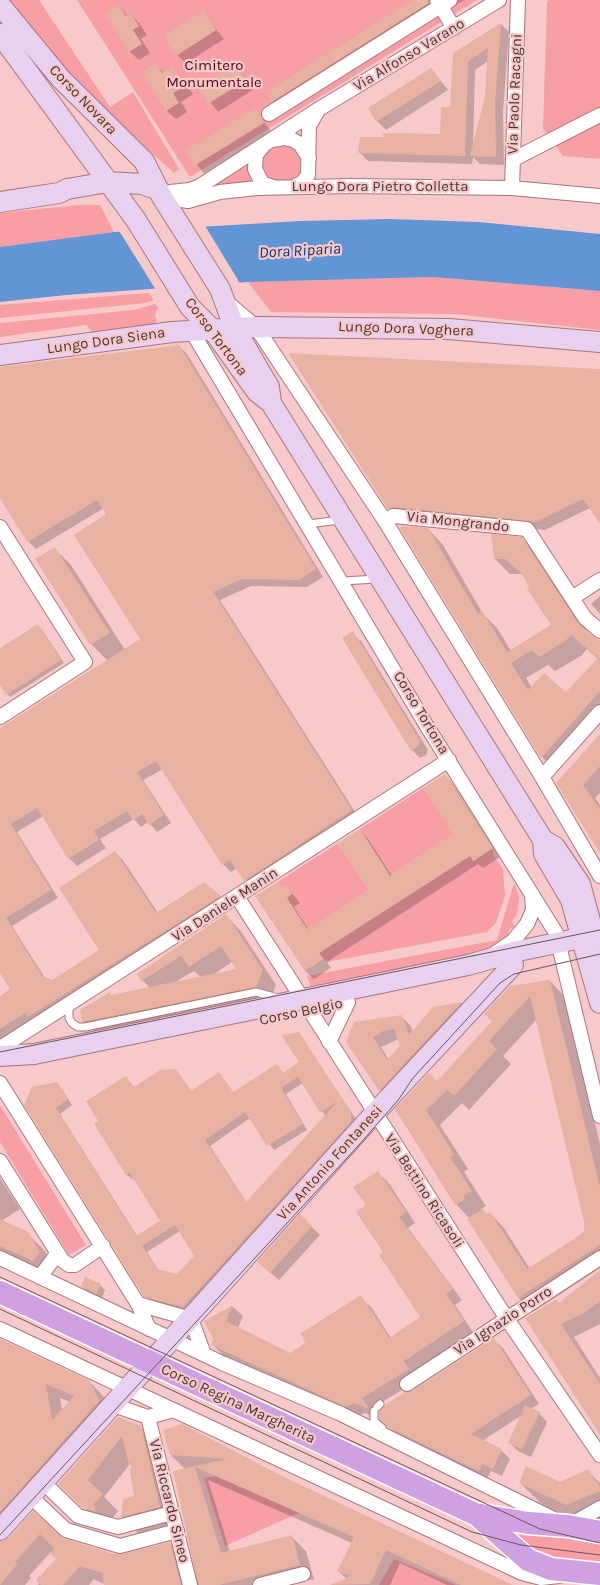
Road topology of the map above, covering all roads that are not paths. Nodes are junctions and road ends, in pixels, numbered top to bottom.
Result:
1 (499, 0) edge
2 (518, 0) edge
3 (443, 2) edge
4 (0, 5) edge
5 (454, 28) junction
6 (0, 34) edge
7 (319, 109) junction
8 (269, 114) dead end
9 (600, 115) edge
10 (267, 143) junction
11 (309, 159) junction
12 (514, 159) junction
13 (290, 187) junction
14 (276, 188) junction
15 (512, 188) junction
16 (114, 189) junction
17 (161, 194) junction
18 (600, 196) edge
19 (0, 202) edge
20 (223, 296) junction
21 (256, 326) junction
22 (234, 327) junction
23 (212, 328) junction
24 (191, 330) junction
25 (600, 342) edge
26 (0, 355) edge
27 (271, 403) junction
28 (344, 520) junction
29 (385, 521) junction
30 (308, 524) junction
31 (0, 527) edge
32 (381, 579) junction
33 (600, 580) edge
34 (342, 581) junction
35 (572, 598) junction
36 (600, 631) edge
37 (600, 712) edge
38 (1, 715) edge
39 (449, 760) junction
40 (542, 777) junction
41 (599, 871) edge
42 (531, 891) junction
43 (238, 898) junction
44 (594, 945) edge
45 (561, 949) junction
46 (483, 961) junction
47 (513, 965) junction
48 (348, 1002) junction
49 (600, 1003) edge
50 (300, 1004) junction
51 (69, 1005) junction
52 (329, 1042) junction
53 (0, 1048) edge
54 (0, 1056) edge
55 (0, 1069) edge
56 (0, 1083) edge
57 (374, 1114) junction
58 (600, 1116) edge
59 (0, 1161) edge
60 (103, 1246) junction
61 (56, 1254) junction
62 (0, 1258) edge
63 (600, 1258) edge
64 (40, 1277) junction
65 (0, 1292) edge
66 (138, 1304) junction
67 (191, 1319) junction
68 (507, 1319) junction
69 (149, 1328) junction
70 (0, 1329) edge
71 (171, 1339) junction
72 (204, 1354) junction
73 (150, 1363) junction
74 (405, 1386) dead end
75 (128, 1388) junction
76 (113, 1405) junction
77 (377, 1407) dead end
78 (174, 1410) junction
79 (148, 1417) junction
80 (408, 1447) junction
81 (600, 1455) edge
82 (38, 1490) junction
83 (67, 1506) junction
84 (600, 1508) edge
85 (172, 1513) junction
86 (477, 1515) junction
87 (54, 1519) junction
88 (97, 1521) junction
89 (135, 1522) junction
90 (568, 1526) junction
91 (0, 1530) edge
92 (177, 1531) junction
93 (600, 1532) edge
94 (93, 1538) junction
95 (140, 1541) junction
96 (303, 1574) dead end
97 (592, 1577) edge
98 (190, 1585) edge
99 (260, 1585) edge

1 - 5 street, Via Alfonso Varano
2 - 12 street, Via Paolo Racagni
3 - 5 street
3 - 8 street
4 - 17 main road, Corso Novara
5 - 7 street, Via Alfonso Varano
6 - 16 main road, Corso Novara
7 - 10 street, Via Alfonso Varano
7 - 11 street
9 - 12 street
10 - 11 street
10 - 14 street
10 - 17 street, Via Alfonso Varano
11 - 13 street
12 - 15 street, Via Paolo Racagni
13 - 14 street, Lungo Dora Pietro Colletta
13 - 15 street, Lungo Dora Pietro Colletta
14 - 17 street, Lungo Dora Pietro Colletta
15 - 18 street, Lungo Dora Pietro Colletta
16 - 17 main road
16 - 19 main road
16 - 23 main road, Corso Tortona
17 - 20 main road
20 - 21 street, Corso Tortona
20 - 22 main road, Corso Tortona
21 - 22 main road, Lungo Dora Voghera
21 - 25 main road, Lungo Dora Voghera
21 - 29 street, Corso Tortona
22 - 23 main road, Lungo Dora Voghera
22 - 27 main road, Corso Tortona
23 - 24 main road, Lungo Dora Siena
23 - 27 main road, Corso Tortona
24 - 26 main road, Lungo Dora Siena
24 - 30 street, Corso Tortona
27 - 28 main road, Corso Tortona
28 - 30 lane
28 - 32 main road, Corso Tortona
29 - 35 street, Via Mongrando
29 - 40 street, Corso Tortona
30 - 34 street, Corso Tortona
31 - 38 street
32 - 34 lane
32 - 44 main road, Corso Tortona
33 - 35 street
34 - 39 street, Corso Tortona
35 - 36 street, Via Mongrando
37 - 40 street
39 - 42 street, Corso Tortona
39 - 43 street, Via Daniele Manin
40 - 41 street, Corso Tortona
42 - 45 street, Corso Tortona
42 - 46 street
43 - 50 street, Via Bettino Ricasoli
43 - 51 street, Via Daniele Manin
44 - 45 main road, Corso Belgio
44 - 49 main road, Corso Tortona
45 - 46 main road, Corso Belgio
45 - 47 main road, Corso Belgio
45 - 58 street, Corso Tortona
46 - 50 main road, Corso Belgio
47 - 48 main road, Corso Belgio
47 - 57 main road, Via Antonio Fontanesi
48 - 50 main road, Corso Belgio
48 - 52 street
50 - 51 lane, Corso Belgio
50 - 52 street, Via Bettino Ricasoli
50 - 54 main road, Corso Belgio
50 - 55 main road, Corso Belgio
51 - 53 street, Via Daniele Manin
52 - 57 street, Via Bettino Ricasoli
56 - 60 street
57 - 67 main road, Via Antonio Fontanesi
57 - 68 street, Via Bettino Ricasoli
59 - 61 street
60 - 61 street
60 - 66 street
61 - 64 street
62 - 64 street, Corso Regina Margherita
63 - 68 street, Via Ignazio Porro
64 - 69 street, Corso Regina Margherita
65 - 73 main road, Corso Regina Margherita
66 - 67 street
66 - 69 street
67 - 71 main road, Via Antonio Fontanesi
67 - 72 street, Corso Regina Margherita
68 - 74 street, Via Ignazio Porro
68 - 81 street, Via Bettino Ricasoli
69 - 71 street, Corso Regina Margherita
70 - 75 street, Corso Regina Margherita
71 - 72 street, Corso Regina Margherita
71 - 73 main road, Via Antonio Fontanesi
72 - 80 street, Corso Regina Margherita
73 - 75 main road, Via Antonio Fontanesi
73 - 86 main road, Corso Regina Margherita
75 - 76 main road, Via Antonio Fontanesi
75 - 78 street, Corso Regina Margherita
76 - 79 street
76 - 82 main road, Via Antonio Fontanesi
77 - 80 lane
78 - 79 street
78 - 97 street, Corso Regina Margherita
79 - 85 street, Via Riccardo Sineo
80 - 90 street, Corso Regina Margherita
82 - 83 street
82 - 87 street
82 - 91 main road, Via Antonio Fontanesi
83 - 87 street
83 - 88 street
84 - 90 street
85 - 89 street
85 - 92 street, Via Riccardo Sineo
86 - 90 main road, Corso Regina Margherita
86 - 97 main road, Corso Regina Margherita
87 - 94 street
88 - 89 street
88 - 94 street
89 - 95 street
90 - 93 main road, Corso Regina Margherita
92 - 95 street
92 - 98 street, Via Riccardo Sineo
94 - 95 street
96 - 99 street

